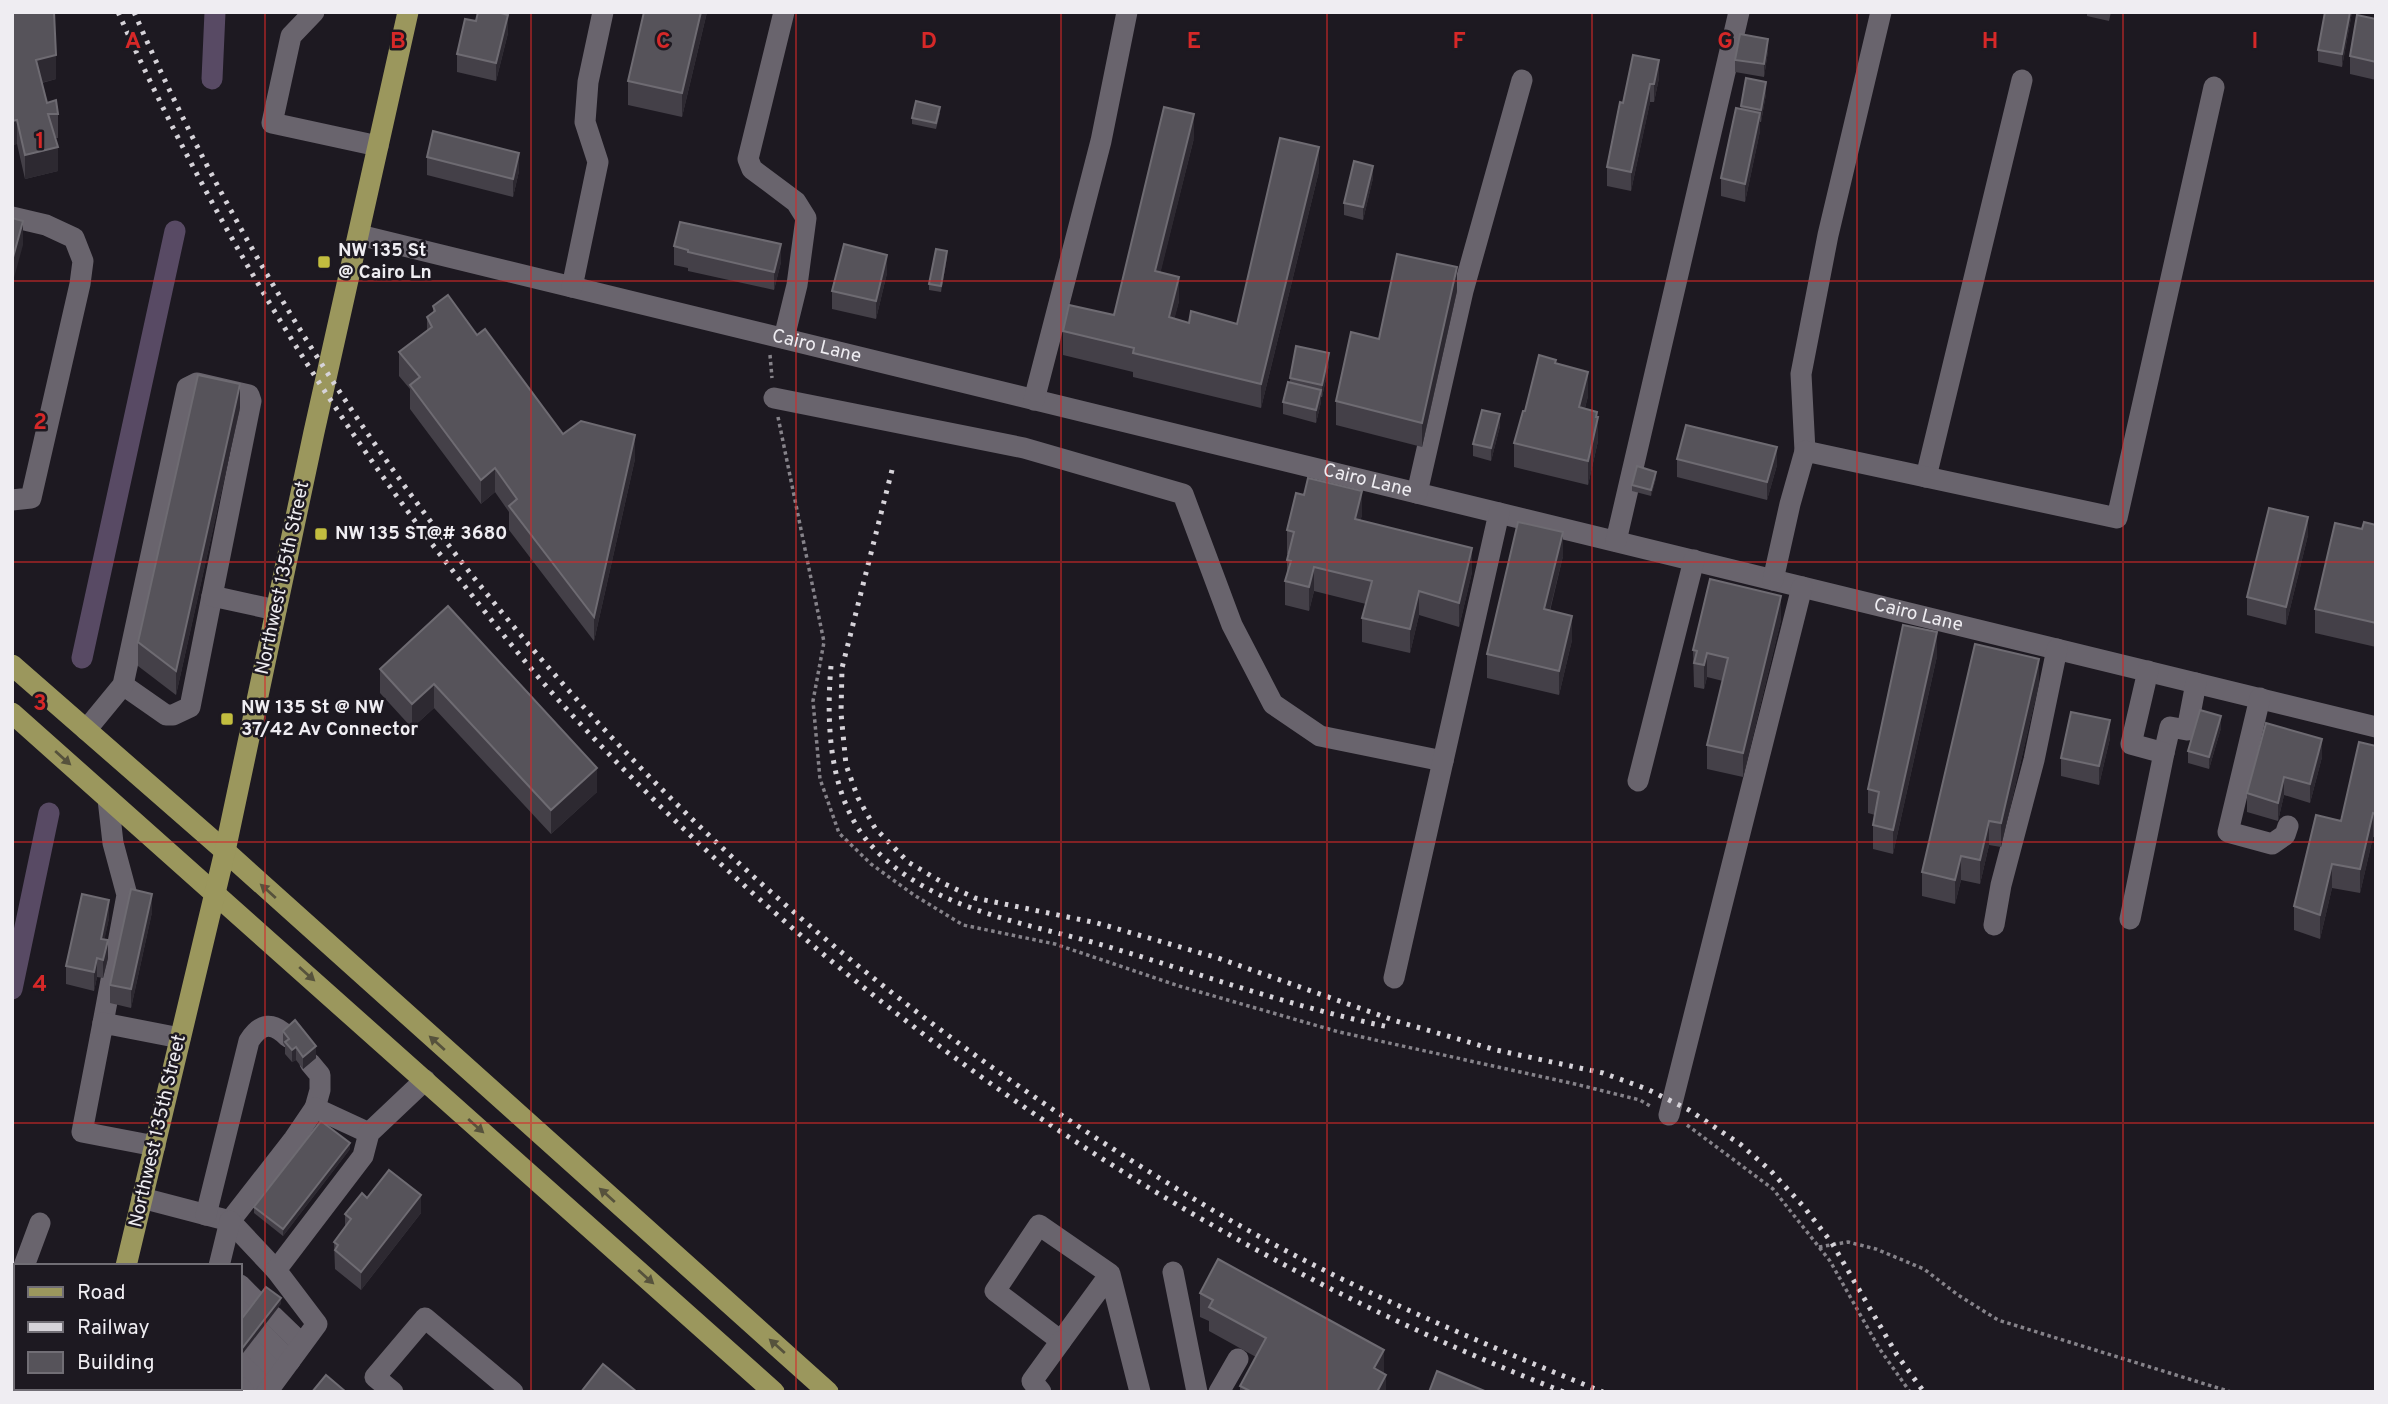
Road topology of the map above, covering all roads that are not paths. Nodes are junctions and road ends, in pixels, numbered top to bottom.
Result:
1 (314, 12) edge
2 (408, 12) edge
3 (603, 12) edge
4 (784, 12) edge
5 (1127, 12) edge
6 (1739, 12) edge
7 (1881, 12) edge
8 (1522, 80) dead end
9 (2022, 80) dead end
10 (2214, 88) dead end
11 (378, 146) junction
12 (12, 217) edge
13 (359, 235) junction
14 (572, 287) junction
15 (777, 337) junction
16 (774, 398) road end
17 (1034, 400) junction
18 (1805, 451) junction
19 (1926, 477) junction
20 (1418, 493) junction
21 (12, 500) edge
22 (1499, 513) junction
23 (1616, 541) junction
24 (1694, 560) junction
25 (1773, 580) junction
26 (1801, 587) junction
27 (212, 596) junction
28 (276, 610) junction
29 (2057, 649) junction
30 (12, 665) edge
31 (2148, 671) junction
32 (2196, 683) junction
33 (123, 685) junction
34 (2260, 698) junction
35 (12, 713) edge
36 (2376, 727) edge
37 (86, 730) junction
38 (2164, 753) junction
39 (1443, 761) junction
40 (1638, 782) dead end
41 (108, 799) junction
42 (2288, 826) dead end
43 (225, 851) junction
44 (215, 893) junction
45 (2130, 919) dead end
46 (1994, 925) dead end
47 (1394, 978) dead end
48 (103, 1023) junction
49 (288, 1037) edge
50 (180, 1038) junction
51 (310, 1063) edge
52 (425, 1080) junction
53 (315, 1108) junction
54 (1668, 1115) road end
55 (369, 1133) junction
56 (155, 1146) junction
57 (142, 1198) junction
58 (206, 1215) junction
59 (230, 1221) junction
60 (40, 1223) dead end
61 (25, 1264) edge
62 (126, 1264) edge
63 (219, 1264) edge
64 (276, 1270) junction
65 (1173, 1272) dead end
66 (1110, 1274) junction
67 (242, 1292) edge
68 (252, 1327) edge
69 (1061, 1341) junction
70 (1238, 1359) dead end
71 (281, 1373) edge
72 (393, 1392) edge
73 (513, 1392) edge
74 (774, 1392) edge
75 (828, 1392) edge
76 (1041, 1392) edge
77 (1140, 1392) edge
78 (1197, 1392) edge
79 (1219, 1392) edge

1 - 11 street
2 - 11 main road, Northwest 135th Street
3 - 14 street
4 - 15 street
5 - 17 street
6 - 23 street
7 - 18 street
8 - 20 street
9 - 19 street
10 - 19 street
11 - 13 main road, Northwest 135th Street
12 - 21 street
13 - 14 street, Cairo Lane
13 - 28 main road, Northwest 135th Street
14 - 15 street, Cairo Lane
15 - 17 street, Cairo Lane
16 - 39 street
17 - 20 street, Cairo Lane
18 - 19 street
18 - 25 street
20 - 22 street, Cairo Lane
22 - 23 street, Cairo Lane
22 - 39 street
23 - 24 street, Cairo Lane
24 - 25 street, Cairo Lane
24 - 40 street
25 - 26 street, Cairo Lane
26 - 29 street, Cairo Lane
26 - 54 street
27 - 28 street
27 - 33 street
27 - 33 street
28 - 43 main road, Northwest 135th Street
29 - 31 street, Cairo Lane
29 - 46 street
30 - 37 main road
31 - 32 street, Cairo Lane
31 - 38 street
32 - 34 street, Cairo Lane
32 - 38 street
33 - 37 street
34 - 36 street, Cairo Lane
34 - 42 street
35 -> 41 main road
37 - 43 main road
38 - 45 street
39 - 47 street
41 - 44 main road
41 - 48 street
43 - 44 main road, Northwest 135th Street
75 -> 43 main road
44 - 50 main road, Northwest 135th Street
44 -> 52 main road
48 - 50 street
48 - 56 street
49 - 58 street
50 - 56 main road, Northwest 135th Street
51 - 53 street
52 - 55 street
52 -> 74 main road
53 - 55 street
53 - 59 street
55 - 64 street
56 - 57 main road, Northwest 135th Street
57 - 58 street
57 - 62 main road, Northwest 135th Street
58 - 59 street
59 - 63 street
59 - 64 street
60 - 61 street
64 - 71 street
65 - 78 street
66 - 69 street
66 - 69 street
66 - 77 street
67 - 68 street
68 - 71 street
68 - 71 street
69 - 76 street
70 - 79 street
72 - 73 street

